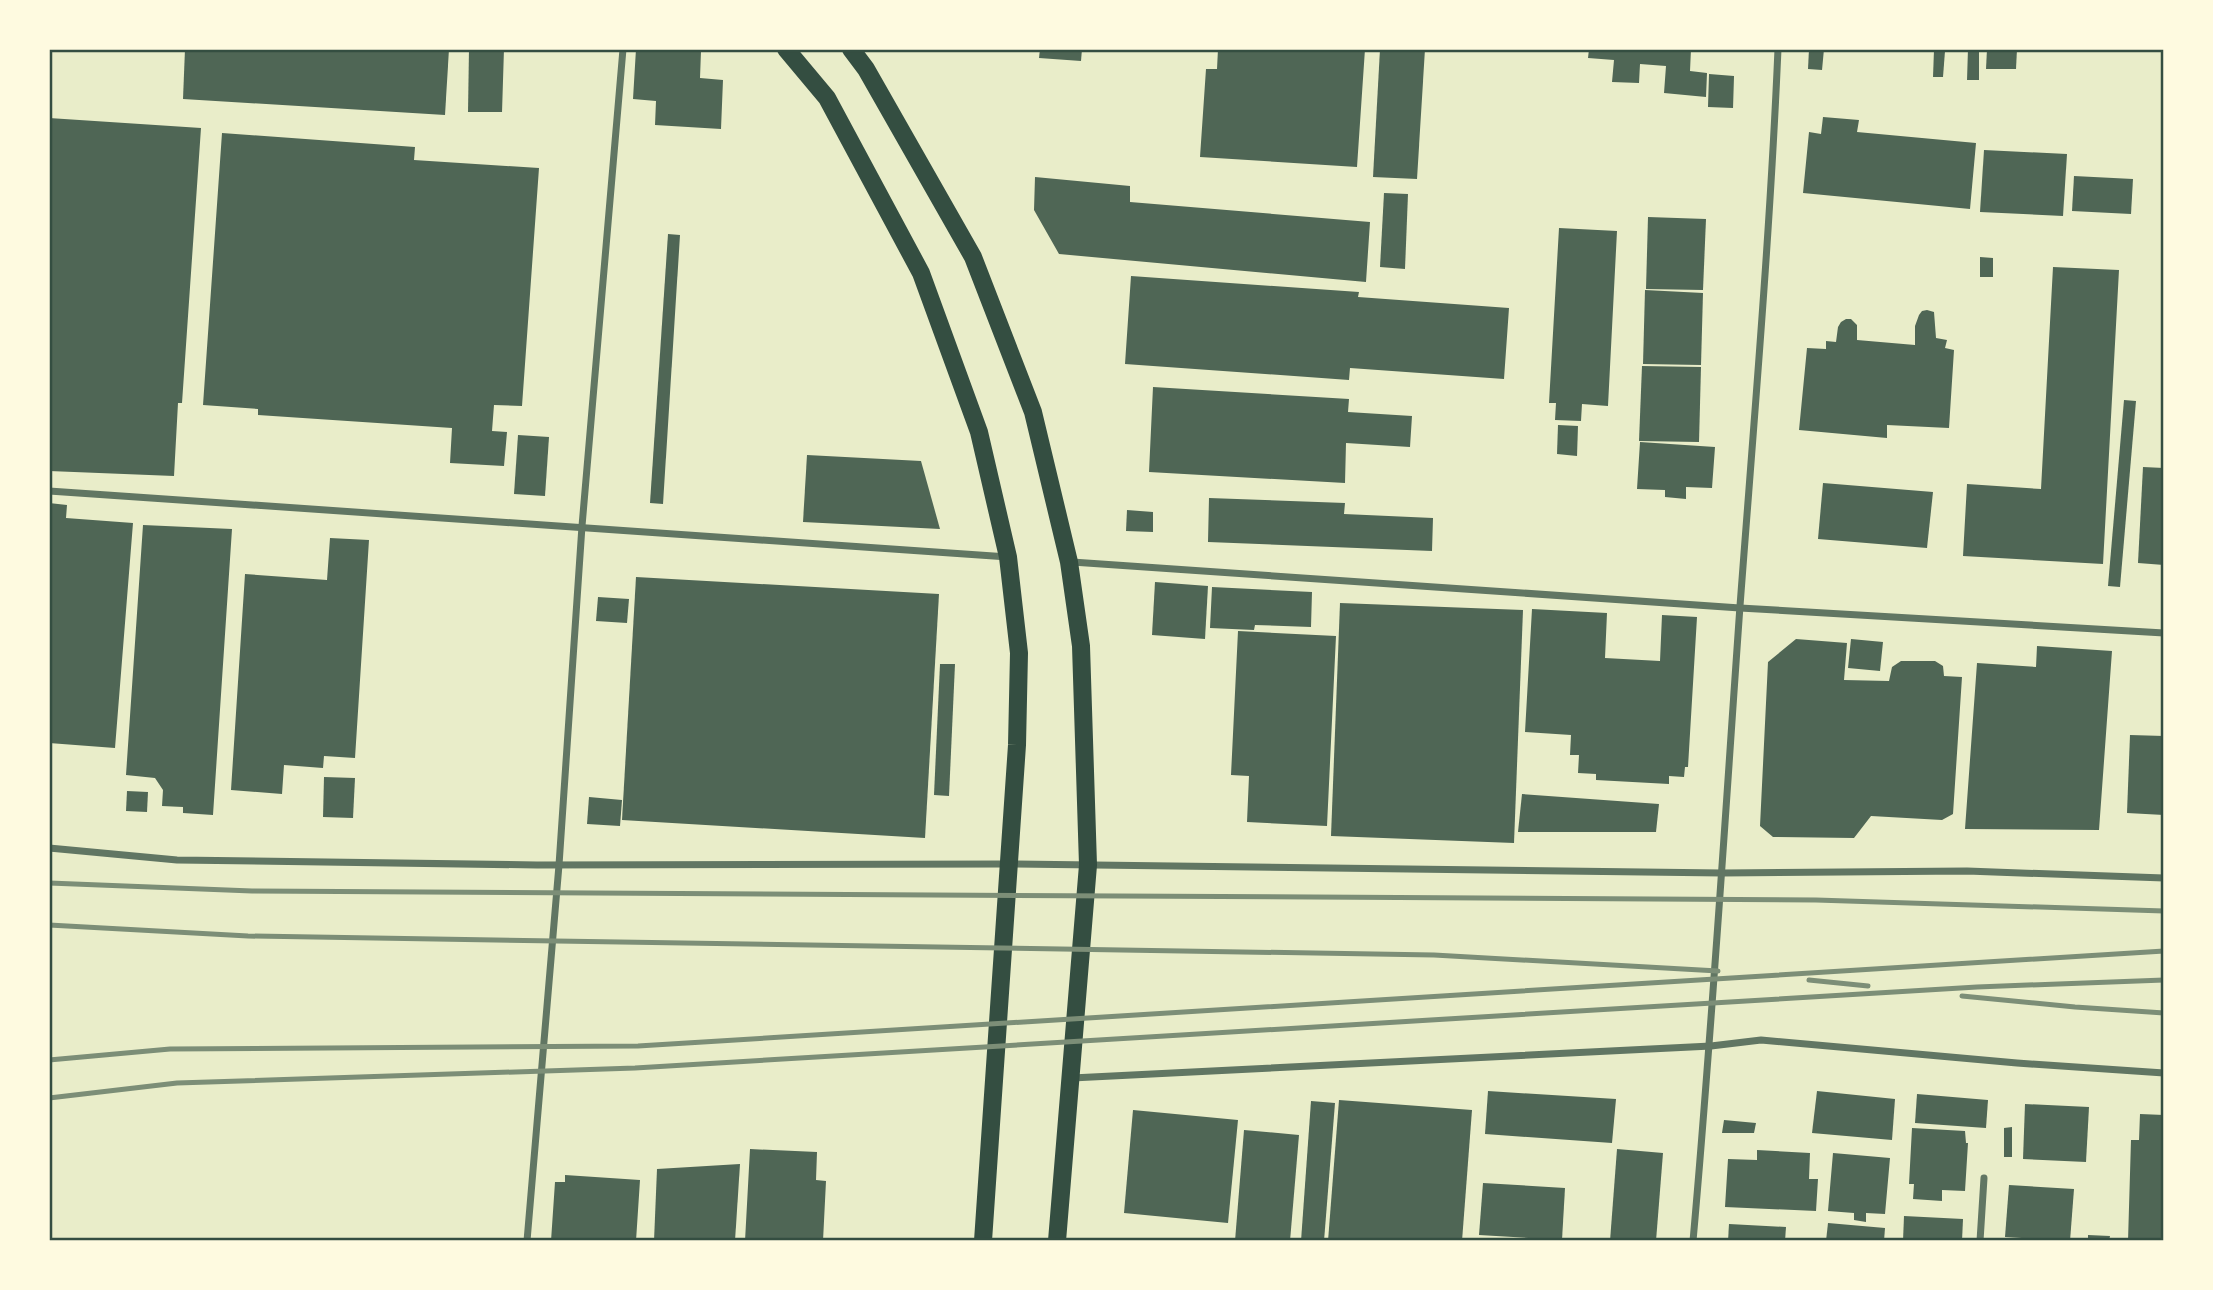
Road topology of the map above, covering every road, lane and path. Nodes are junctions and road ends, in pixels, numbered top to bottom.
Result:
1 (623, 49) edge
2 (786, 49) edge
3 (851, 49) edge
4 (1778, 49) edge
5 (49, 491) edge
6 (582, 526) junction
7 (1008, 557) junction
8 (1069, 562) junction
9 (1740, 608) junction
10 (2164, 633) edge
11 (49, 848) edge
12 (1008, 864) junction
13 (1088, 864) junction
14 (559, 865) junction
15 (1722, 873) junction
16 (2164, 878) edge
17 (1711, 1046) junction
18 (2164, 1073) edge
19 (1072, 1078) junction
20 (1984, 1178) dead end
21 (527, 1241) edge
22 (983, 1241) edge
23 (1057, 1241) edge
24 (1693, 1241) edge
25 (1980, 1241) edge

1 - 6 street
2 - 7 main road
3 - 8 main road
4 - 9 street
5 - 6 street
6 - 7 street
6 - 14 street
7 - 12 main road
8 - 9 street
8 - 13 main road
9 - 10 street
9 - 15 street
11 - 14 street
12 - 13 street
12 - 14 street
12 - 22 main road
13 - 15 street
13 - 19 main road
14 - 21 street
15 - 16 street
15 - 17 street
17 - 18 street
17 - 19 street
17 - 24 street
19 - 23 main road
20 - 25 street

